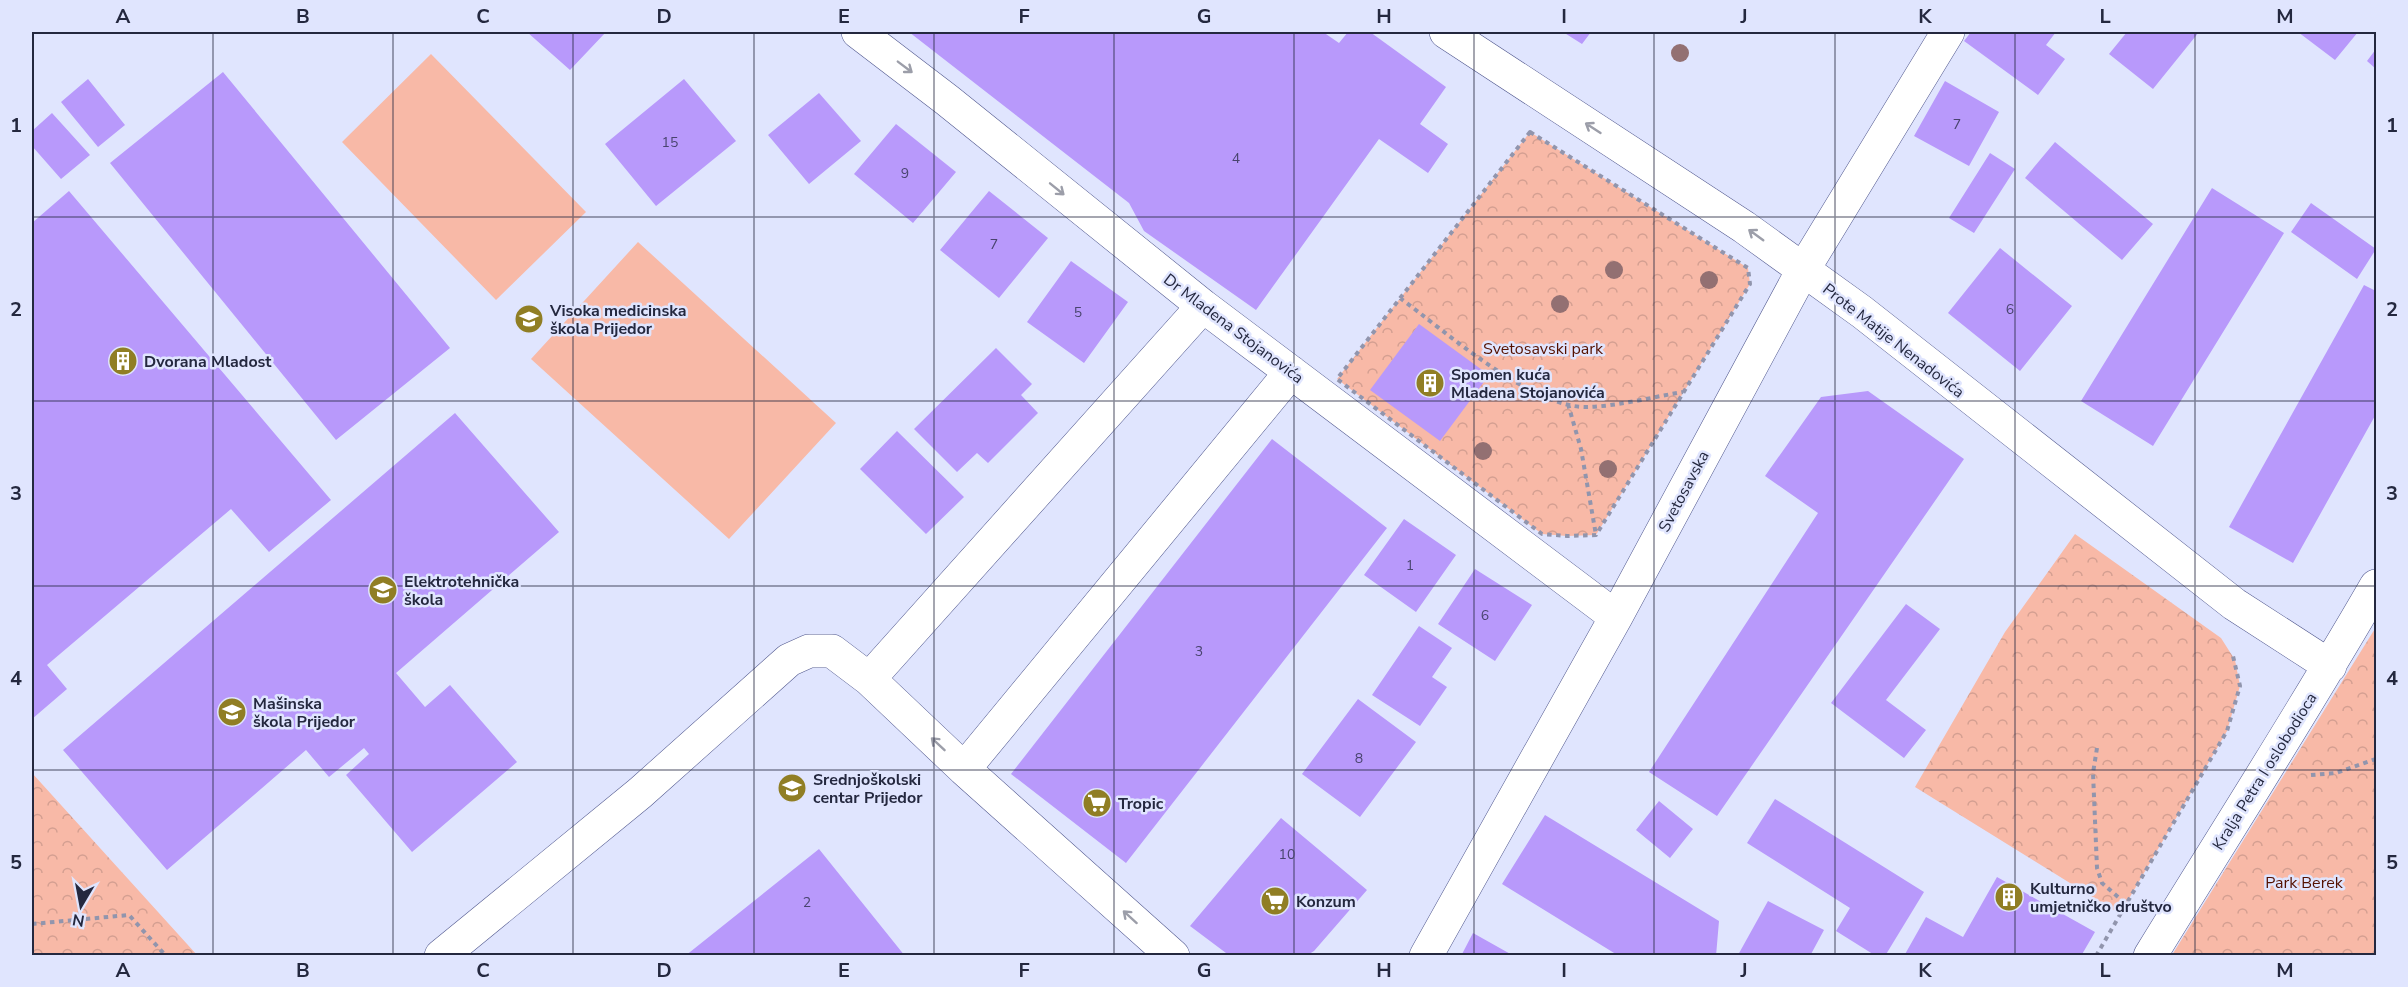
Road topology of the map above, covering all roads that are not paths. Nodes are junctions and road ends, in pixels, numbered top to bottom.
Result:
1 (858, 32) edge
2 (1446, 32) edge
3 (1948, 32) edge
4 (1803, 270) junction
5 (1203, 306) junction
6 (1291, 372) junction
7 (2376, 586) edge
8 (1616, 616) junction
9 (2330, 666) junction
10 (869, 679) junction
11 (964, 769) junction
12 (441, 956) edge
13 (1173, 956) edge
14 (1426, 956) edge
15 (2150, 956) edge

1 -> 5 street, Dr Mladena Stojanovića
4 -> 2 street, Prote Matije Nenadovića
3 - 4 street, Svetosavska
4 - 8 street, Svetosavska
4 - 9 street, Prote Matije Nenadovića
5 - 6 street, Dr Mladena Stojanovića
5 - 10 street
6 - 8 street, Dr Mladena Stojanovića
6 - 11 street
7 - 9 street, Kralja Petra I oslobodioca
8 - 14 street, Svetosavska
9 - 15 street, Kralja Petra I oslobodioca
11 -> 10 street
10 - 12 street
13 -> 11 street

